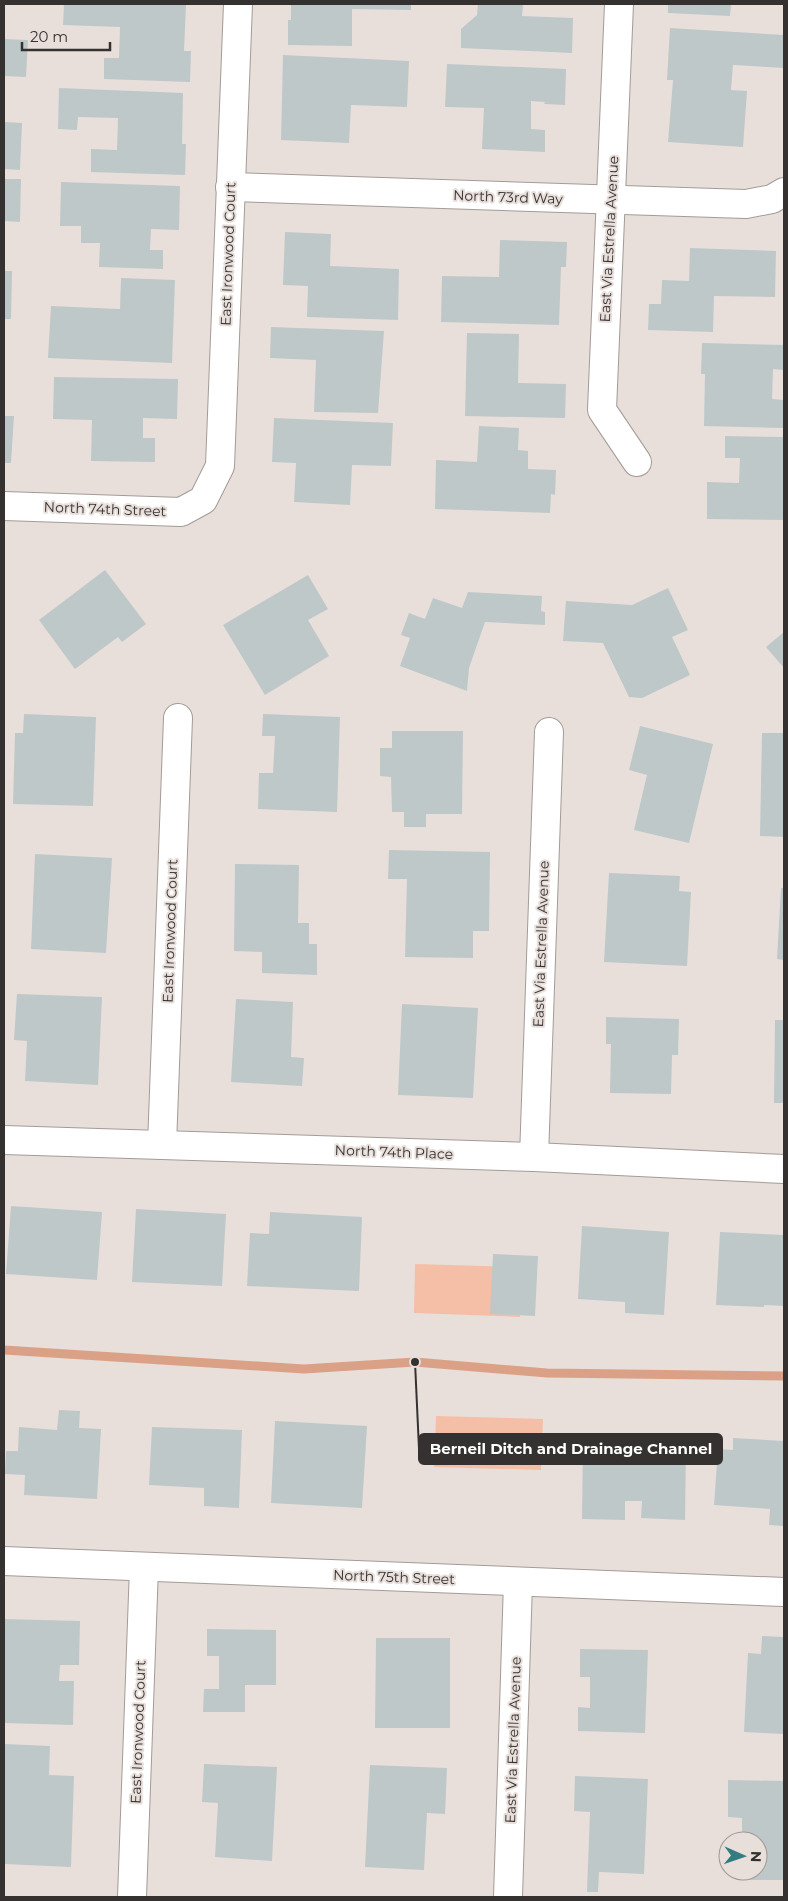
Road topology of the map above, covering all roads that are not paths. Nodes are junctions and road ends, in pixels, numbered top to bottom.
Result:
1 (238, 4) edge
2 (619, 4) edge
3 (230, 187) junction
4 (784, 192) edge
5 (611, 201) junction
6 (637, 462) dead end
7 (203, 500) joint
8 (4, 506) edge
9 (178, 718) dead end
10 (549, 732) dead end
11 (4, 1140) edge
12 (162, 1145) junction
13 (534, 1157) junction
14 (784, 1169) edge
15 (4, 1561) edge
16 (144, 1567) junction
17 (518, 1582) junction
18 (784, 1592) edge
19 (132, 1897) edge
20 (508, 1897) edge

1 - 3 street, East Ironwood Court
2 - 5 street, East Via Estrella Avenue
3 - 5 street, North 73rd Way
3 - 7 street, East Ironwood Court
4 - 5 street, North 73rd Way
5 - 6 street, East Via Estrella Avenue
7 - 8 street, North 74th Street
9 - 12 street, East Ironwood Court
10 - 13 street, East Via Estrella Avenue
11 - 12 street, North 74th Place
12 - 13 street, North 74th Place
13 - 14 street, North 74th Place
15 - 16 street, North 75th Street
16 - 17 street, North 75th Street
16 - 19 street, East Ironwood Court
17 - 18 street, North 75th Street
17 - 20 street, East Via Estrella Avenue

